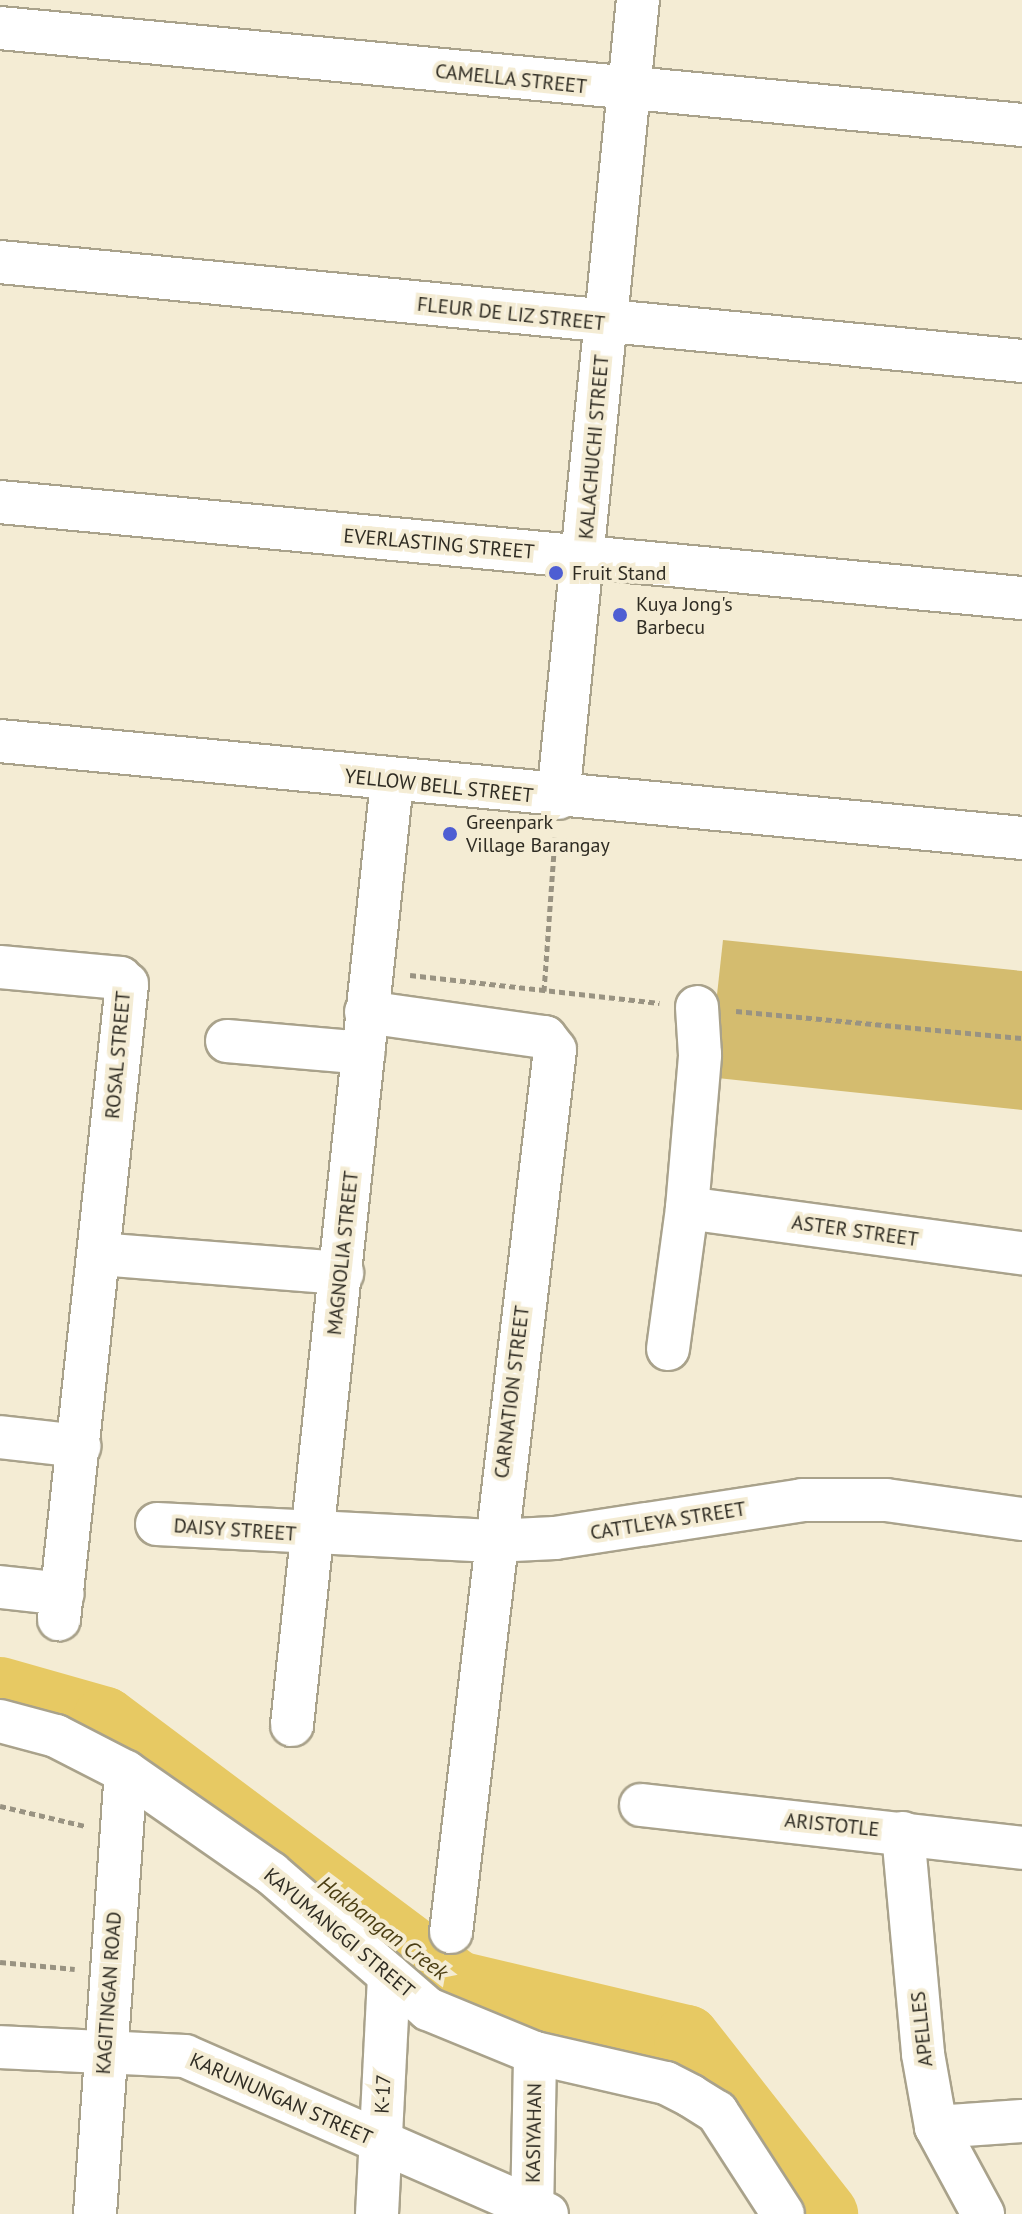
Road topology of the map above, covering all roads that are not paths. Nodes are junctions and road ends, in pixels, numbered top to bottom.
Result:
1 (638, 0) edge
2 (0, 28) edge
3 (627, 91) junction
4 (1022, 125) edge
5 (0, 262) edge
6 (605, 324) junction
7 (1022, 361) edge
8 (0, 502) edge
9 (584, 558) junction
10 (1022, 598) edge
11 (0, 741) edge
12 (392, 781) junction
13 (558, 798) junction
14 (1022, 838) edge
15 (0, 967) edge
16 (697, 1007) road end
17 (366, 1012) junction
18 (227, 1041) dead end
19 (363, 1053) junction
20 (687, 1208) junction
21 (1022, 1253) edge
22 (99, 1254) junction
23 (342, 1273) junction
24 (668, 1349) dead end
25 (0, 1437) edge
26 (79, 1446) junction
27 (1022, 1519) edge
28 (157, 1524) dead end
29 (314, 1536) junction
30 (493, 1541) junction
31 (0, 1587) edge
32 (0, 1721) edge
33 (292, 1725) dead end
34 (126, 1772) junction
35 (641, 1805) dead end
36 (903, 1833) junction
37 (1022, 1848) edge
38 (451, 1932) dead end
39 (389, 1975) junction
40 (0, 2047) edge
41 (105, 2051) junction
42 (535, 2053) junction
43 (1022, 2121) edge
44 (936, 2127) junction
45 (381, 2143) junction
46 (537, 2211) edge
47 (95, 2214) edge
48 (377, 2214) edge
49 (783, 2214) edge
50 (983, 2214) edge

1 - 3 street, KALACHUCHI STREET
2 - 3 street, CAMELLA STREET
3 - 4 street, CAMELLA STREET
3 - 6 street, KALACHUCHI STREET
5 - 6 street, FLEUR DE LIZ STREET
6 - 7 street, FLEUR DE LIZ STREET
6 - 9 street, KALACHUCHI STREET
8 - 9 street, EVERLASTING STREET
9 - 10 street, EVERLASTING STREET
9 - 13 street, KALACHUCHI STREET
11 - 12 street, YELLOW BELL STREET
12 - 13 street, YELLOW BELL STREET
12 - 17 street, MAGNOLIA STREET
13 - 14 street, YELLOW BELL STREET
15 - 22 street, ROSAL STREET
16 - 20 street
17 - 19 street, MAGNOLIA STREET
17 - 30 street, CARNATION STREET
18 - 19 street
19 - 23 street, MAGNOLIA STREET
20 - 21 street, ASTER STREET
20 - 24 street
22 - 23 street
22 - 26 street, ROSAL STREET
23 - 29 street, MAGNOLIA STREET
25 - 26 street
26 - 31 street, ROSAL STREET
27 - 30 street, CATTLEYA STREET
28 - 29 street, DAISY STREET
29 - 30 street, CATTLEYA STREET
29 - 33 street, MAGNOLIA STREET
30 - 38 street, CARNATION STREET
32 - 34 street, KAYUMANGGI STREET
34 - 39 street, KAYUMANGGI STREET
34 - 41 street, KAGITINGAN ROAD
35 - 36 street, ARISTOTLE
36 - 37 street, ARISTOTLE
36 - 44 street, APELLES
39 - 42 street, KAYUMANGGI STREET
39 - 45 street, K-17
40 - 41 street, KARUNUNGAN STREET
41 - 45 street, KARUNUNGAN STREET
41 - 47 street, KAGITINGAN ROAD
42 - 46 street, KASIYAHAN
42 - 49 street, KAYUMANGGI STREET
43 - 44 street
44 - 50 street, APELLES
45 - 46 street, KARUNUNGAN STREET
45 - 48 street, K-17

